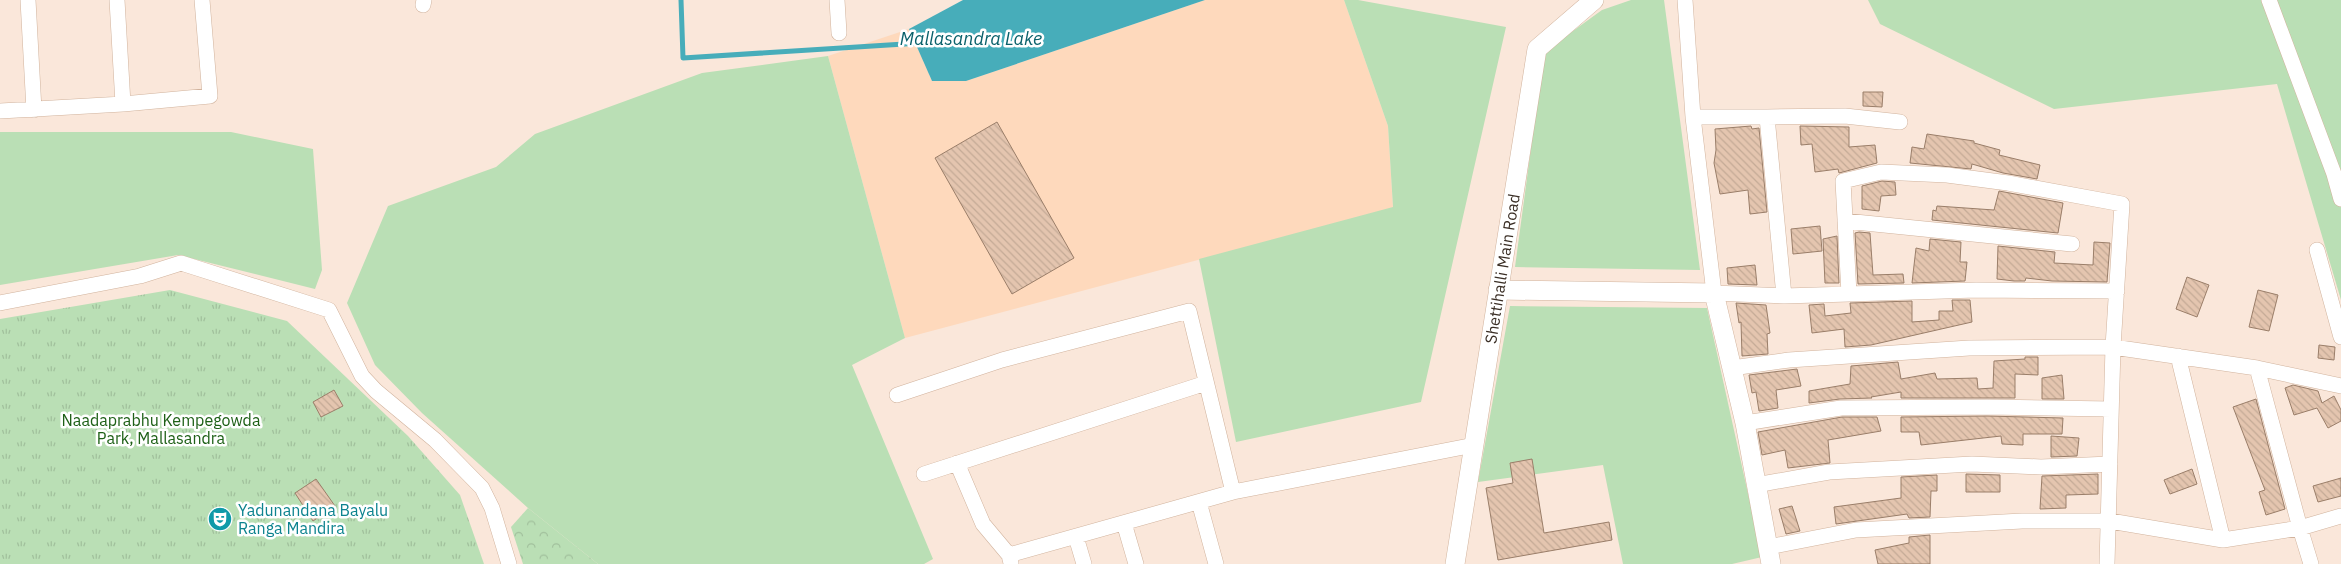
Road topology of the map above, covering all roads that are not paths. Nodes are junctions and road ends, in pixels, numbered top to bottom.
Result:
1 (28, 0) edge
2 (117, 0) edge
3 (202, 0) edge
4 (837, 0) edge
5 (1594, 0) edge
6 (1685, 0) edge
7 (2269, 0) edge
8 (839, 33) dead end
9 (123, 104) junction
10 (34, 110) junction
11 (0, 111) edge
12 (1693, 117) junction
13 (1767, 117) junction
14 (1900, 122) dead end
15 (2341, 199) edge
16 (1846, 221) junction
17 (2072, 244) dead end
18 (2317, 250) dead end
19 (1498, 290) junction
20 (2116, 291) junction
21 (1714, 293) junction
22 (1849, 294) junction
23 (1784, 296) junction
24 (0, 303) edge
25 (2341, 338) edge
26 (2113, 347) junction
27 (2178, 356) junction
28 (1732, 368) junction
29 (2257, 368) junction
30 (1206, 383) junction
31 (2341, 386) edge
32 (897, 394) dead end
33 (2111, 409) junction
34 (1746, 424) junction
35 (1474, 445) junction
36 (957, 464) junction
37 (2110, 464) junction
38 (924, 474) dead end
39 (1756, 485) junction
40 (1233, 492) junction
41 (1199, 502) junction
42 (2341, 516) edge
43 (2110, 521) junction
44 (1124, 522) junction
45 (2300, 528) junction
46 (1076, 537) junction
47 (2223, 540) junction
48 (1770, 555) edge
49 (1010, 559) edge
50 (509, 564) edge
51 (1084, 564) edge
52 (1136, 564) edge
53 (1216, 564) edge
54 (1455, 564) edge
55 (2107, 564) edge
56 (2311, 564) edge

1 - 10 street
2 - 9 street
3 - 9 street
4 - 8 street
5 - 19 street, Shettihalli Main Road
6 - 12 street
7 - 15 street
9 - 10 street
10 - 11 street
12 - 13 street
12 - 21 street
13 - 14 street
13 - 23 street
16 - 17 street
16 - 20 street
16 - 22 street
18 - 25 street
19 - 21 street
19 - 35 street, Shettihalli Main Road
20 - 22 street
20 - 26 street
21 - 23 street
21 - 28 street
22 - 23 street
24 - 50 street
26 - 27 street
26 - 28 street
26 - 33 street
27 - 29 street
27 - 47 street
28 - 34 street
29 - 31 street
29 - 45 street
30 - 32 street
30 - 36 street
30 - 40 street
33 - 34 street
33 - 37 street
34 - 39 street
35 - 40 street
35 - 54 street, Shettihalli Main Road
36 - 38 street
36 - 49 street
37 - 39 street
37 - 43 street
39 - 48 street
40 - 41 street
41 - 44 street
41 - 53 street
42 - 45 street
43 - 47 street
43 - 48 street
43 - 55 street
44 - 46 street
44 - 52 street
45 - 47 street
45 - 56 street
46 - 49 street
46 - 51 street

